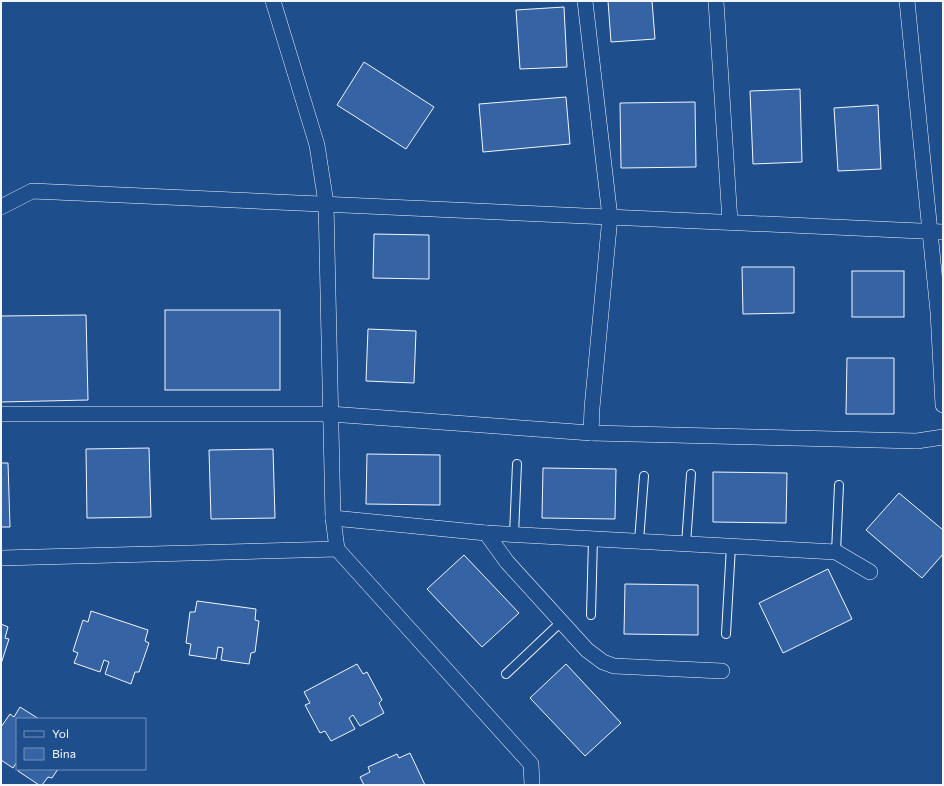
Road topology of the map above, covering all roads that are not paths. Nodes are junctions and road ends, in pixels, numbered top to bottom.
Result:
1 (273, 1) edge
2 (585, 1) edge
3 (716, 1) edge
4 (907, 1) edge
5 (326, 203) junction
6 (1, 207) edge
7 (610, 217) junction
8 (730, 222) junction
9 (936, 231) edge
10 (943, 405) edge
11 (1, 414) edge
12 (330, 414) junction
13 (591, 434) junction
14 (943, 437) edge
15 (517, 464) dead end
16 (691, 474) dead end
17 (644, 476) dead end
18 (839, 485) dead end
19 (333, 518) junction
20 (486, 533) junction
21 (514, 535) junction
22 (593, 539) junction
23 (639, 541) junction
24 (686, 544) junction
25 (731, 546) junction
26 (337, 548) junction
27 (836, 552) junction
28 (1, 558) edge
29 (870, 572) dead end
30 (591, 615) dead end
31 (561, 622) junction
32 (726, 634) dead end
33 (722, 671) dead end
34 (506, 674) dead end
35 (532, 785) edge

1 - 5 street
2 - 7 street
3 - 8 street
4 - 9 street
5 - 6 street
5 - 7 street
5 - 12 street
7 - 8 street
7 - 13 street
8 - 9 street
9 - 10 street
11 - 12 street
12 - 13 street
12 - 19 street
13 - 14 street
15 - 21 lane
16 - 24 lane
17 - 23 lane
18 - 27 lane
19 - 20 street
19 - 26 street
20 - 21 street
20 - 31 street
21 - 22 street
22 - 23 street
22 - 30 lane
23 - 24 street
24 - 25 street
25 - 27 street
25 - 32 lane
26 - 28 street
26 - 35 street
27 - 29 street
31 - 33 street
31 - 34 lane

